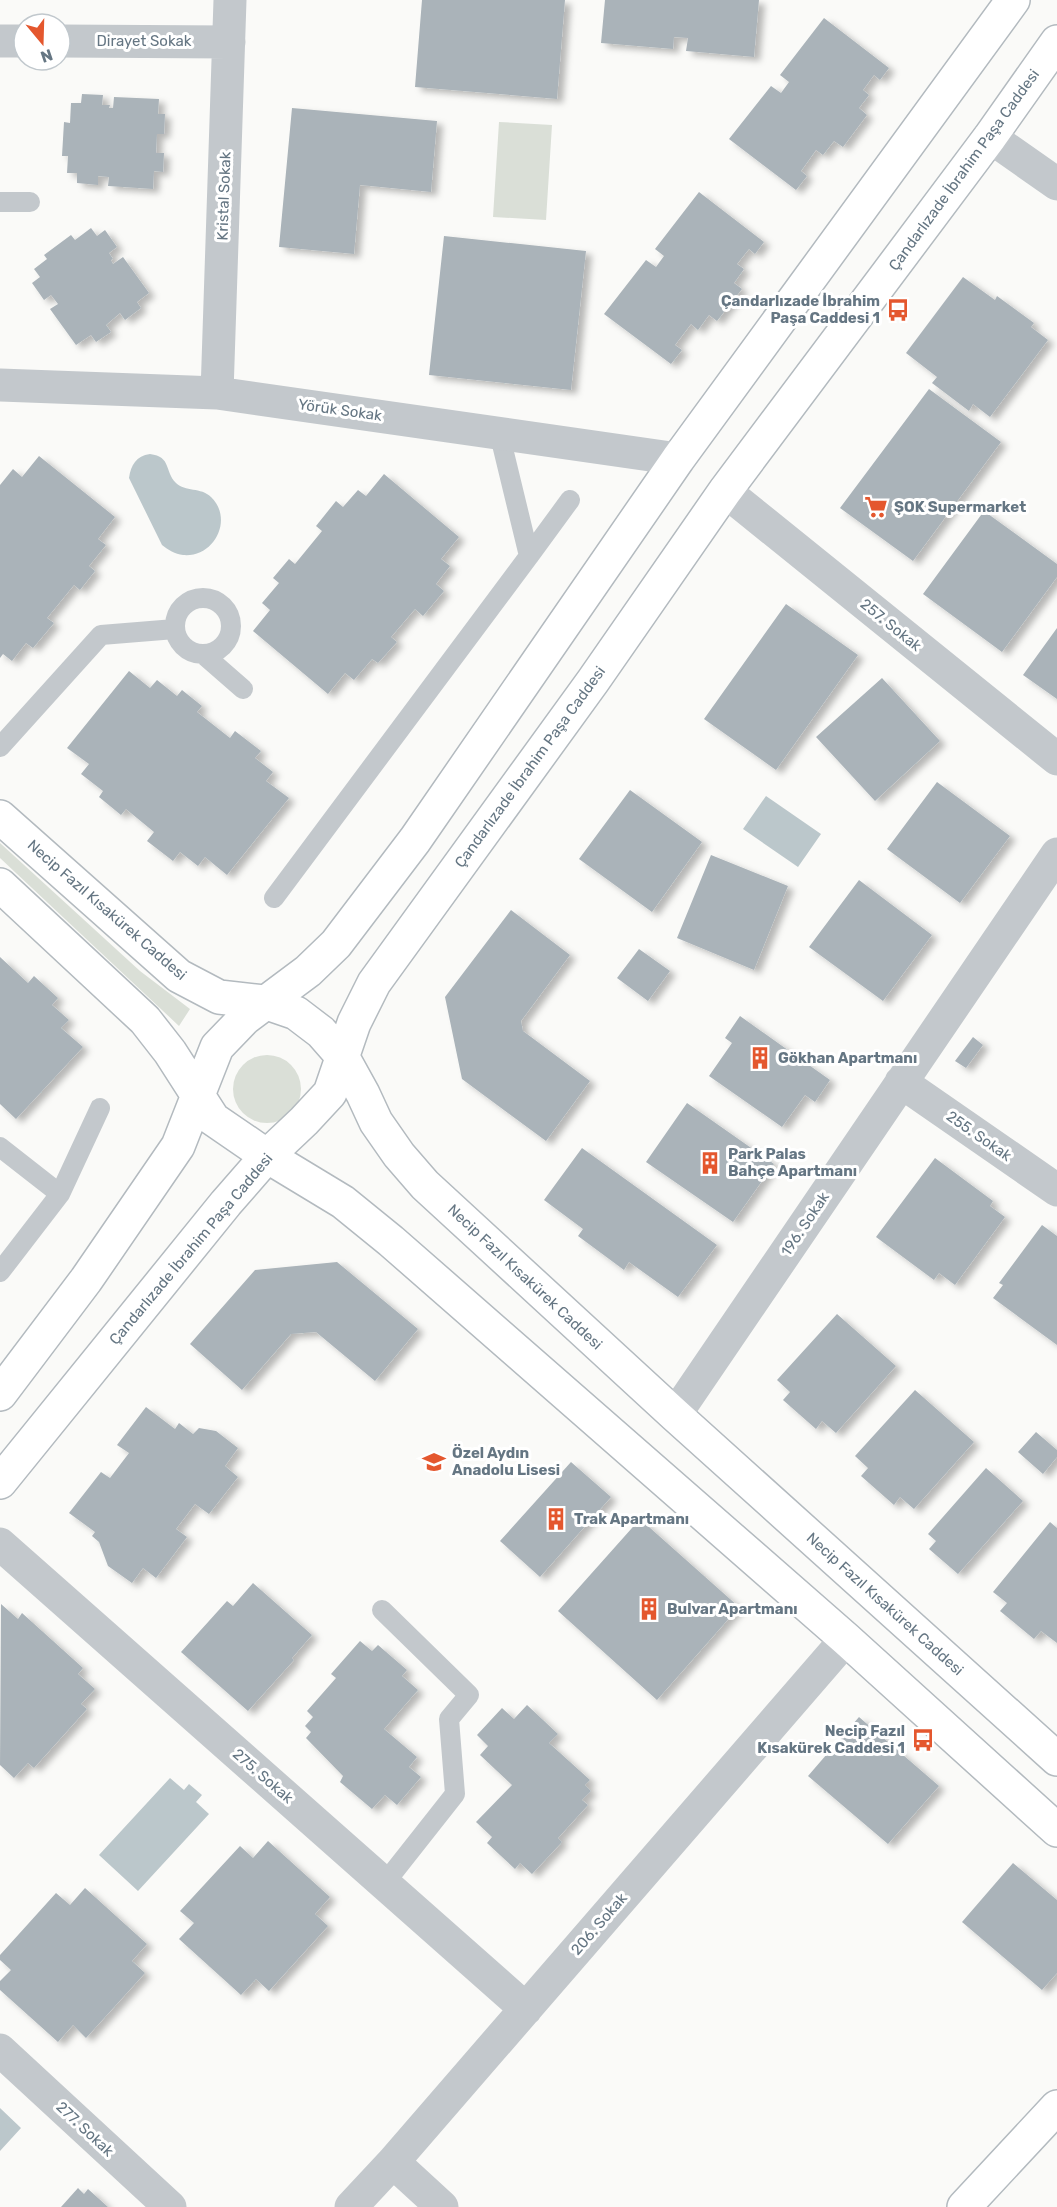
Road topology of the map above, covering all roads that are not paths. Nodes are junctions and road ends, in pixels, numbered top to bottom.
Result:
1 (230, 0) edge
2 (1013, 0) edge
3 (72, 41) edge
4 (229, 42) junction
5 (1057, 42) edge
6 (990, 137) junction
7 (1057, 184) edge
8 (0, 202) edge
9 (30, 202) dead end
10 (3, 390) edge
11 (217, 393) junction
12 (499, 432) junction
13 (678, 459) junction
14 (725, 491) junction
15 (570, 500) dead end
16 (529, 556) junction
17 (175, 629) junction
18 (204, 655) junction
19 (243, 689) dead end
20 (0, 747) edge
21 (1057, 759) edge
22 (0, 817) edge
23 (1057, 854) edge
24 (0, 885) edge
25 (274, 898) dead end
26 (264, 1002) junction
27 (342, 1056) junction
28 (901, 1082) junction
29 (198, 1096) junction
30 (100, 1108) dead end
31 (0, 1147) edge
32 (267, 1156) junction
33 (1057, 1191) edge
34 (60, 1194) junction
35 (0, 1272) edge
36 (0, 1394) edge
37 (675, 1415) junction
38 (0, 1482) edge
39 (0, 1544) edge
40 (382, 1610) dead end
41 (846, 1639) junction
42 (1057, 1759) edge
43 (1057, 1830) edge
44 (384, 1884) junction
45 (526, 2009) junction
46 (0, 2050) edge
47 (1057, 2107) edge
48 (393, 2162) junction
49 (170, 2207) edge
50 (351, 2207) edge
51 (442, 2207) edge
52 (964, 2207) edge

1 - 4 street, Kristal Sokak
2 - 13 main road
3 - 4 street, Dirayet Sokak
4 - 11 street, Kristal Sokak
5 - 6 main road, Çandarlızade İbrahim Paşa Caddesi
6 - 7 street
6 - 14 main road, Çandarlızade İbrahim Paşa Caddesi
8 - 9 lane
10 - 11 street, Yörük Sokak
11 - 12 street, Yörük Sokak
12 - 13 street, Yörük Sokak
12 - 16 lane
13 - 26 main road
14 - 21 street, 257. Sokak
14 - 27 main road, Çandarlızade İbrahim Paşa Caddesi
15 - 16 lane
16 - 25 lane
17 - 18 lane
17 - 18 lane
17 - 20 lane
18 - 19 lane
22 - 26 main road, Necip Fazıl Kısakürek Caddesi
23 - 28 street, 196. Sokak
24 - 29 main road
26 - 27 main road, Necip Fazıl Kısakürek Caddesi
26 - 29 main road
27 - 32 main road, Çandarlızade İbrahim Paşa Caddesi
27 - 37 main road, Necip Fazıl Kısakürek Caddesi
28 - 33 street, 255. Sokak
28 - 37 street, 196. Sokak
29 - 32 main road
29 - 36 main road
30 - 34 lane
31 - 34 lane
32 - 38 main road, Çandarlızade İbrahim Paşa Caddesi
32 - 41 main road
34 - 35 lane
37 - 42 main road, Necip Fazıl Kısakürek Caddesi
39 - 44 street, 275. Sokak
40 - 44 lane
41 - 43 main road
41 - 45 street, 206. Sokak
44 - 45 street, 275. Sokak
45 - 48 street, 206. Sokak
46 - 49 street, 277. Sokak
47 - 52 main road
48 - 50 street, 206. Sokak
48 - 51 street

